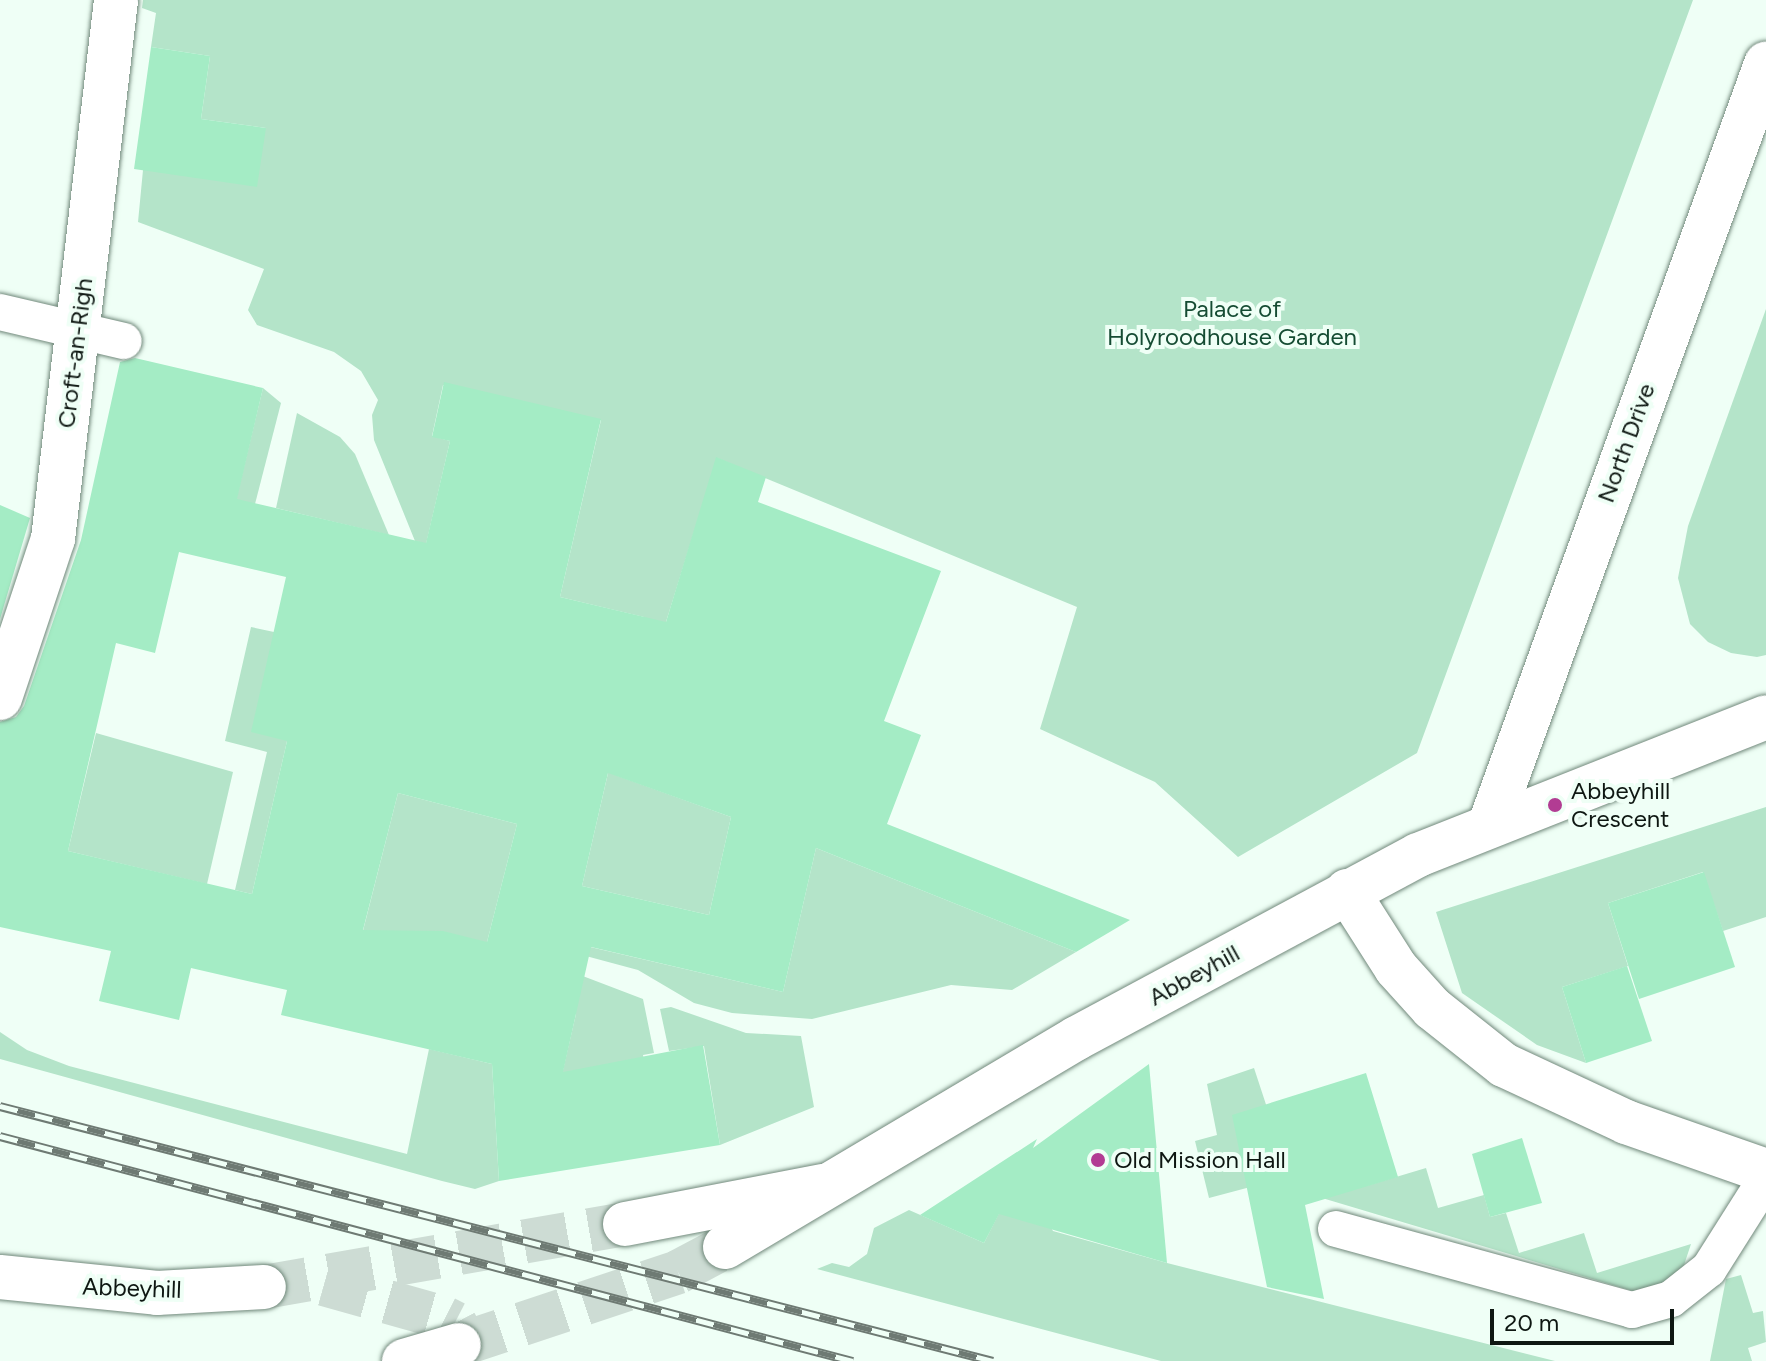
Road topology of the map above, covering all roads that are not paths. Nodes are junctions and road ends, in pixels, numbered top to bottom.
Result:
1 (109, 2) edge
2 (1766, 64) edge
3 (0, 312) edge
4 (79, 328) junction
5 (124, 341) dead end
6 (0, 698) edge
7 (1766, 717) edge
8 (1490, 824) junction
9 (1347, 891) junction
10 (1766, 1171) edge
11 (1766, 1179) edge
12 (833, 1184) junction
13 (625, 1224) tunnel mouth
14 (1336, 1229) dead end
15 (725, 1247) tunnel mouth
16 (0, 1277) edge
17 (264, 1287) tunnel mouth
18 (459, 1345) tunnel mouth
19 (404, 1361) edge

1 - 4 street, Croft-an-Righ
2 - 8 street, North Drive
3 - 4 lane
4 - 5 lane
4 - 6 street, Croft-an-Righ
7 - 8 street, Abbeyhill
8 - 9 street, Abbeyhill
9 - 10 street
9 - 12 street, Abbeyhill
11 - 14 lane
12 - 13 street, Abbeyhill
12 - 15 street
16 - 17 street, Abbeyhill
18 - 19 street

